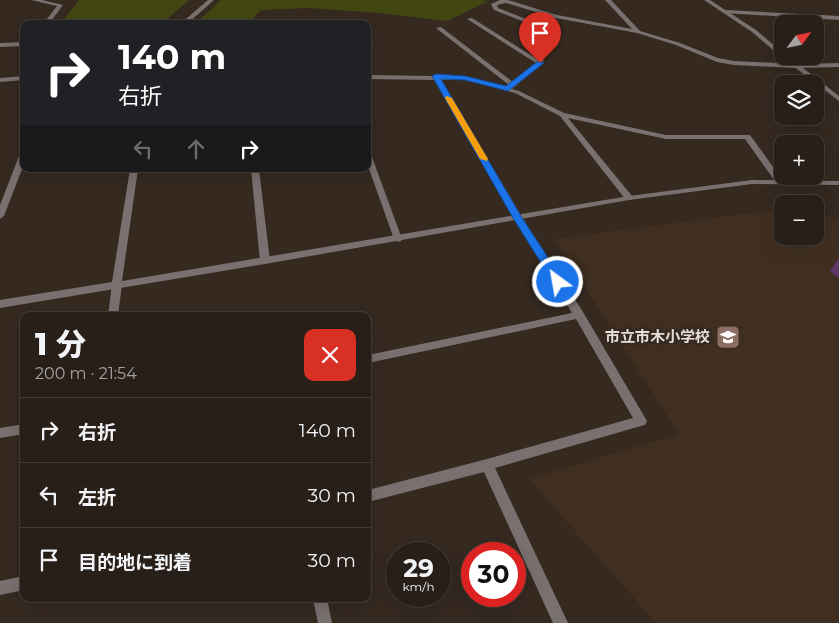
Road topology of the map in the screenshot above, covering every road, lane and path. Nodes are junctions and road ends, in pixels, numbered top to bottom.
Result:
1 (34, 0) edge
2 (211, 0) edge
3 (504, 0) edge
4 (608, 0) edge
5 (707, 0) edge
6 (726, 12) junction
7 (839, 18) edge
8 (470, 19) dead end
9 (49, 20) edge
10 (188, 20) edge
11 (439, 28) dead end
12 (638, 32) junction
13 (20, 44) edge
14 (0, 45) edge
15 (774, 48) edge
16 (540, 63) junction
17 (839, 65) edge
18 (796, 66) junction
19 (436, 76) junction
20 (371, 77) edge
21 (20, 78) edge
22 (0, 80) edge
23 (510, 87) junction
24 (839, 99) edge
25 (562, 115) junction
26 (20, 164) edge
27 (371, 165) edge
28 (134, 172) edge
29 (255, 172) edge
30 (774, 174) edge
31 (774, 182) edge
32 (824, 183) edge
33 (839, 183) edge
34 (629, 198) junction
35 (0, 216) edge
36 (518, 218) junction
37 (398, 239) junction
38 (265, 262) junction
39 (117, 284) junction
40 (0, 304) edge
41 (113, 312) edge
42 (579, 315) junction
43 (371, 358) edge
44 (20, 430) edge
45 (0, 433) edge
46 (487, 466) junction
47 (371, 495) edge
48 (20, 584) edge
49 (0, 588) edge
50 (321, 602) edge
51 (325, 623) edge
52 (561, 623) edge

1 - 9 street
2 - 10 street
3 - 12 street
3 - 16 street
4 - 12 street
5 - 6 street
6 - 7 street
6 - 15 street
8 - 16 street
11 - 23 street
12 - 18 street
13 - 14 street
16 - 23 street
17 - 18 street
18 - 24 street
19 - 20 street
19 - 23 street
19 - 36 street
21 - 22 street
23 - 25 street
25 - 30 street
25 - 34 street
26 - 35 street
27 - 37 street
28 - 39 street
29 - 38 street
31 - 34 street
32 - 33 street
34 - 36 street
36 - 37 street
36 - 42 street
37 - 38 street
38 - 39 street
39 - 40 street
39 - 41 street
42 - 43 street
42 - 46 street
44 - 45 street
46 - 47 street
46 - 52 street
48 - 49 street
50 - 51 street

